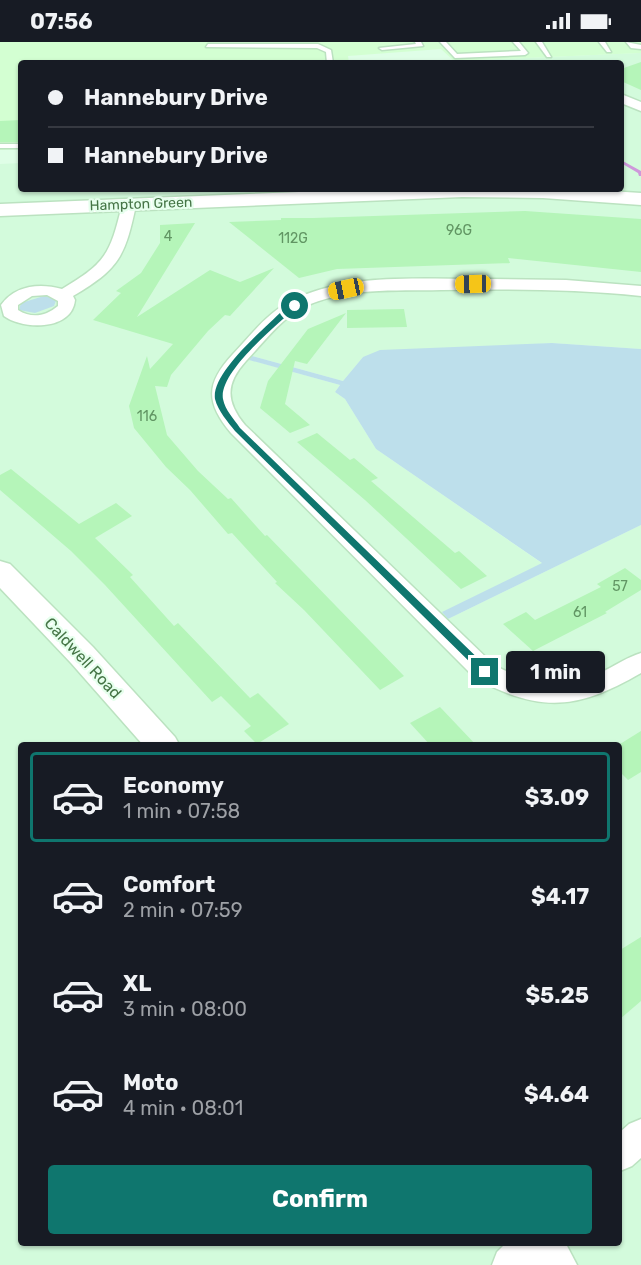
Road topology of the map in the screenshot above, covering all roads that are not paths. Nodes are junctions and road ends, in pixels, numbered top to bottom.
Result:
1 (418, 42) edge
2 (443, 42) edge
3 (516, 42) edge
4 (539, 42) edge
5 (602, 42) edge
6 (629, 42) edge
7 (208, 46) dead end
8 (641, 47) edge
9 (382, 48) dead end
10 (609, 51) dead end
11 (549, 56) dead end
12 (330, 60) edge
13 (624, 99) edge
14 (641, 107) edge
15 (0, 146) edge
16 (18, 146) edge
17 (452, 192) edge
18 (545, 192) edge
19 (641, 199) edge
20 (129, 205) junction
21 (0, 210) edge
22 (641, 291) edge
23 (63, 296) dead end
24 (0, 571) edge
25 (641, 662) edge
26 (160, 742) edge
27 (641, 1136) edge
28 (622, 1152) edge
29 (527, 1246) edge
30 (540, 1246) edge
31 (510, 1265) edge
32 (554, 1265) edge

1 - 9 lane
2 - 3 lane
4 - 11 lane
5 - 10 lane
6 - 8 lane
7 - 12 lane
13 - 14 street
15 - 16 lane
17 - 20 street, Hampton Green
18 - 19 street, Hampton Green
20 - 21 street, Hampton Green
20 - 23 street
22 - 25 street
24 - 26 street, Caldwell Road
27 - 28 street
29 - 31 street
30 - 32 street

